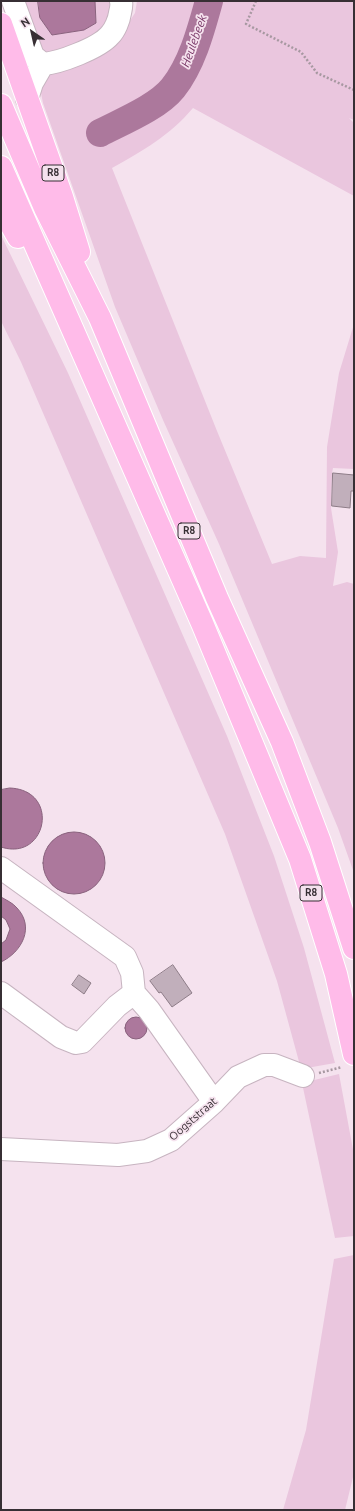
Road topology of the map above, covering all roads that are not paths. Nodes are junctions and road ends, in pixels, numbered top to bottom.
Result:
1 (13, 1) edge
2 (121, 1) edge
3 (1, 24) edge
4 (43, 64) junction
5 (27, 99) junction
6 (1, 105) edge
7 (1, 167) edge
8 (1, 207) edge
9 (100, 318) junction
10 (71, 327) junction
11 (1, 868) edge
12 (354, 948) edge
13 (1, 993) edge
14 (134, 993) junction
15 (350, 1060) edge
16 (310, 1075) road end
17 (214, 1102) junction
18 (1, 1149) edge

1 - 4 street
2 - 4 street
3 - 5 highway, R8
4 - 5 street
5 - 9 highway, R8
6 - 9 highway, R8
7 - 10 highway, R8
8 - 10 highway, R8
9 - 12 highway, R8
10 - 15 highway, R8
11 - 14 street
13 - 14 street
14 - 17 street
16 - 17 street, Oogststraat
17 - 18 street, Oogststraat

